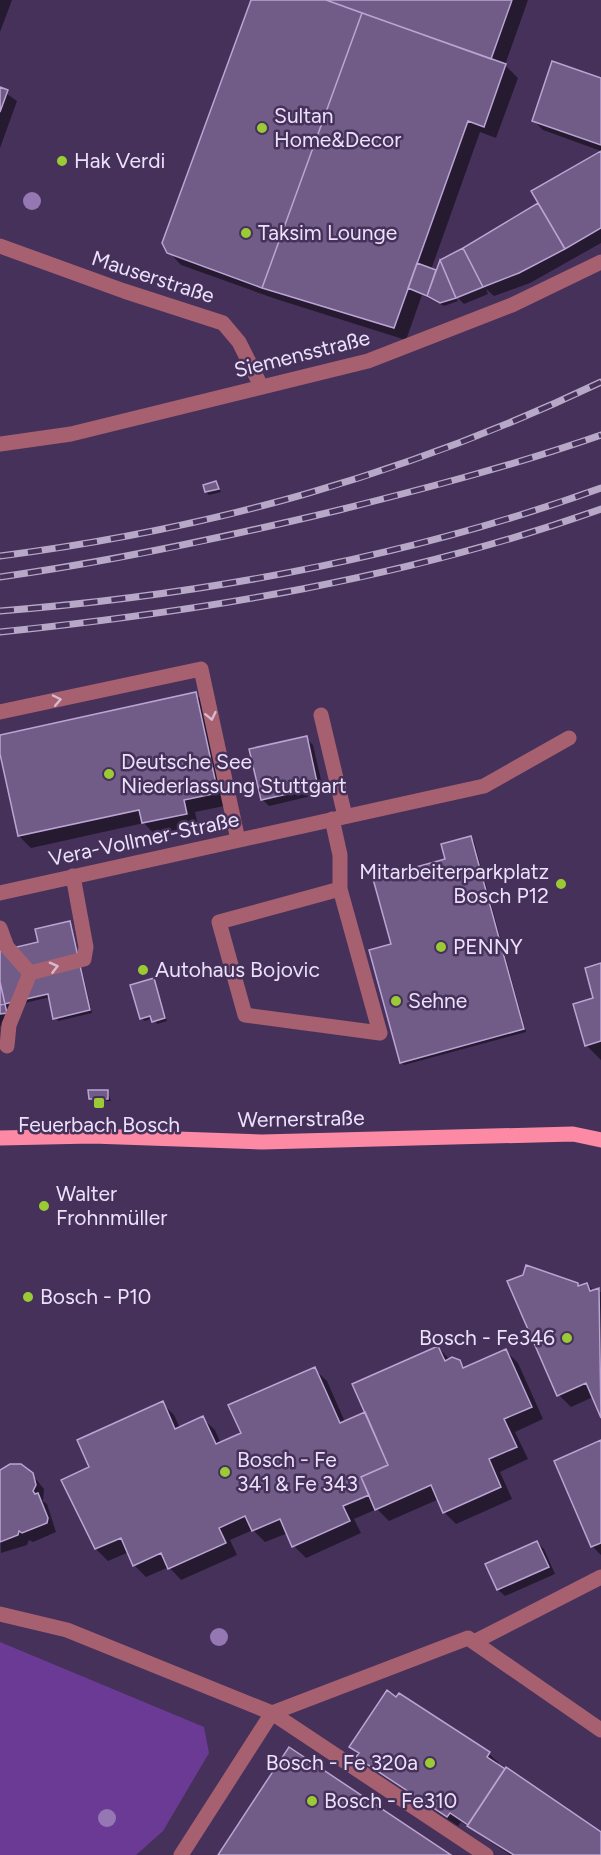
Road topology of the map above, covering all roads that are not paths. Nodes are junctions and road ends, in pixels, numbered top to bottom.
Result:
1 (0, 246) edge
2 (601, 262) edge
3 (261, 386) junction
4 (0, 444) edge
5 (0, 712) edge
6 (321, 715) dead end
7 (569, 738) dead end
8 (339, 817) junction
9 (238, 840) junction
10 (73, 876) junction
11 (340, 889) junction
12 (0, 892) edge
13 (0, 928) edge
14 (30, 973) junction
15 (8, 1046) dead end
16 (0, 1138) edge
17 (601, 1140) edge
18 (601, 1577) edge
19 (0, 1614) edge
20 (474, 1642) junction
21 (272, 1713) junction
22 (601, 1730) edge
23 (181, 1855) edge
24 (486, 1855) edge

1 - 3 street, Mauserstraße
2 - 3 street, Siemensstraße
3 - 4 street, Siemensstraße
5 -> 9 street
6 - 8 street
7 - 8 street, Vera-Vollmer-Straße
8 - 9 street, Vera-Vollmer-Straße
8 - 11 street
9 - 10 street, Vera-Vollmer-Straße
10 - 12 street, Vera-Vollmer-Straße
14 -> 10 street
11 - 11 street
13 - 14 street
14 - 15 street
16 - 17 main road, Wernerstraße
18 - 20 street
19 - 21 street
20 - 21 street
20 - 22 street
21 - 23 street
21 - 24 street

